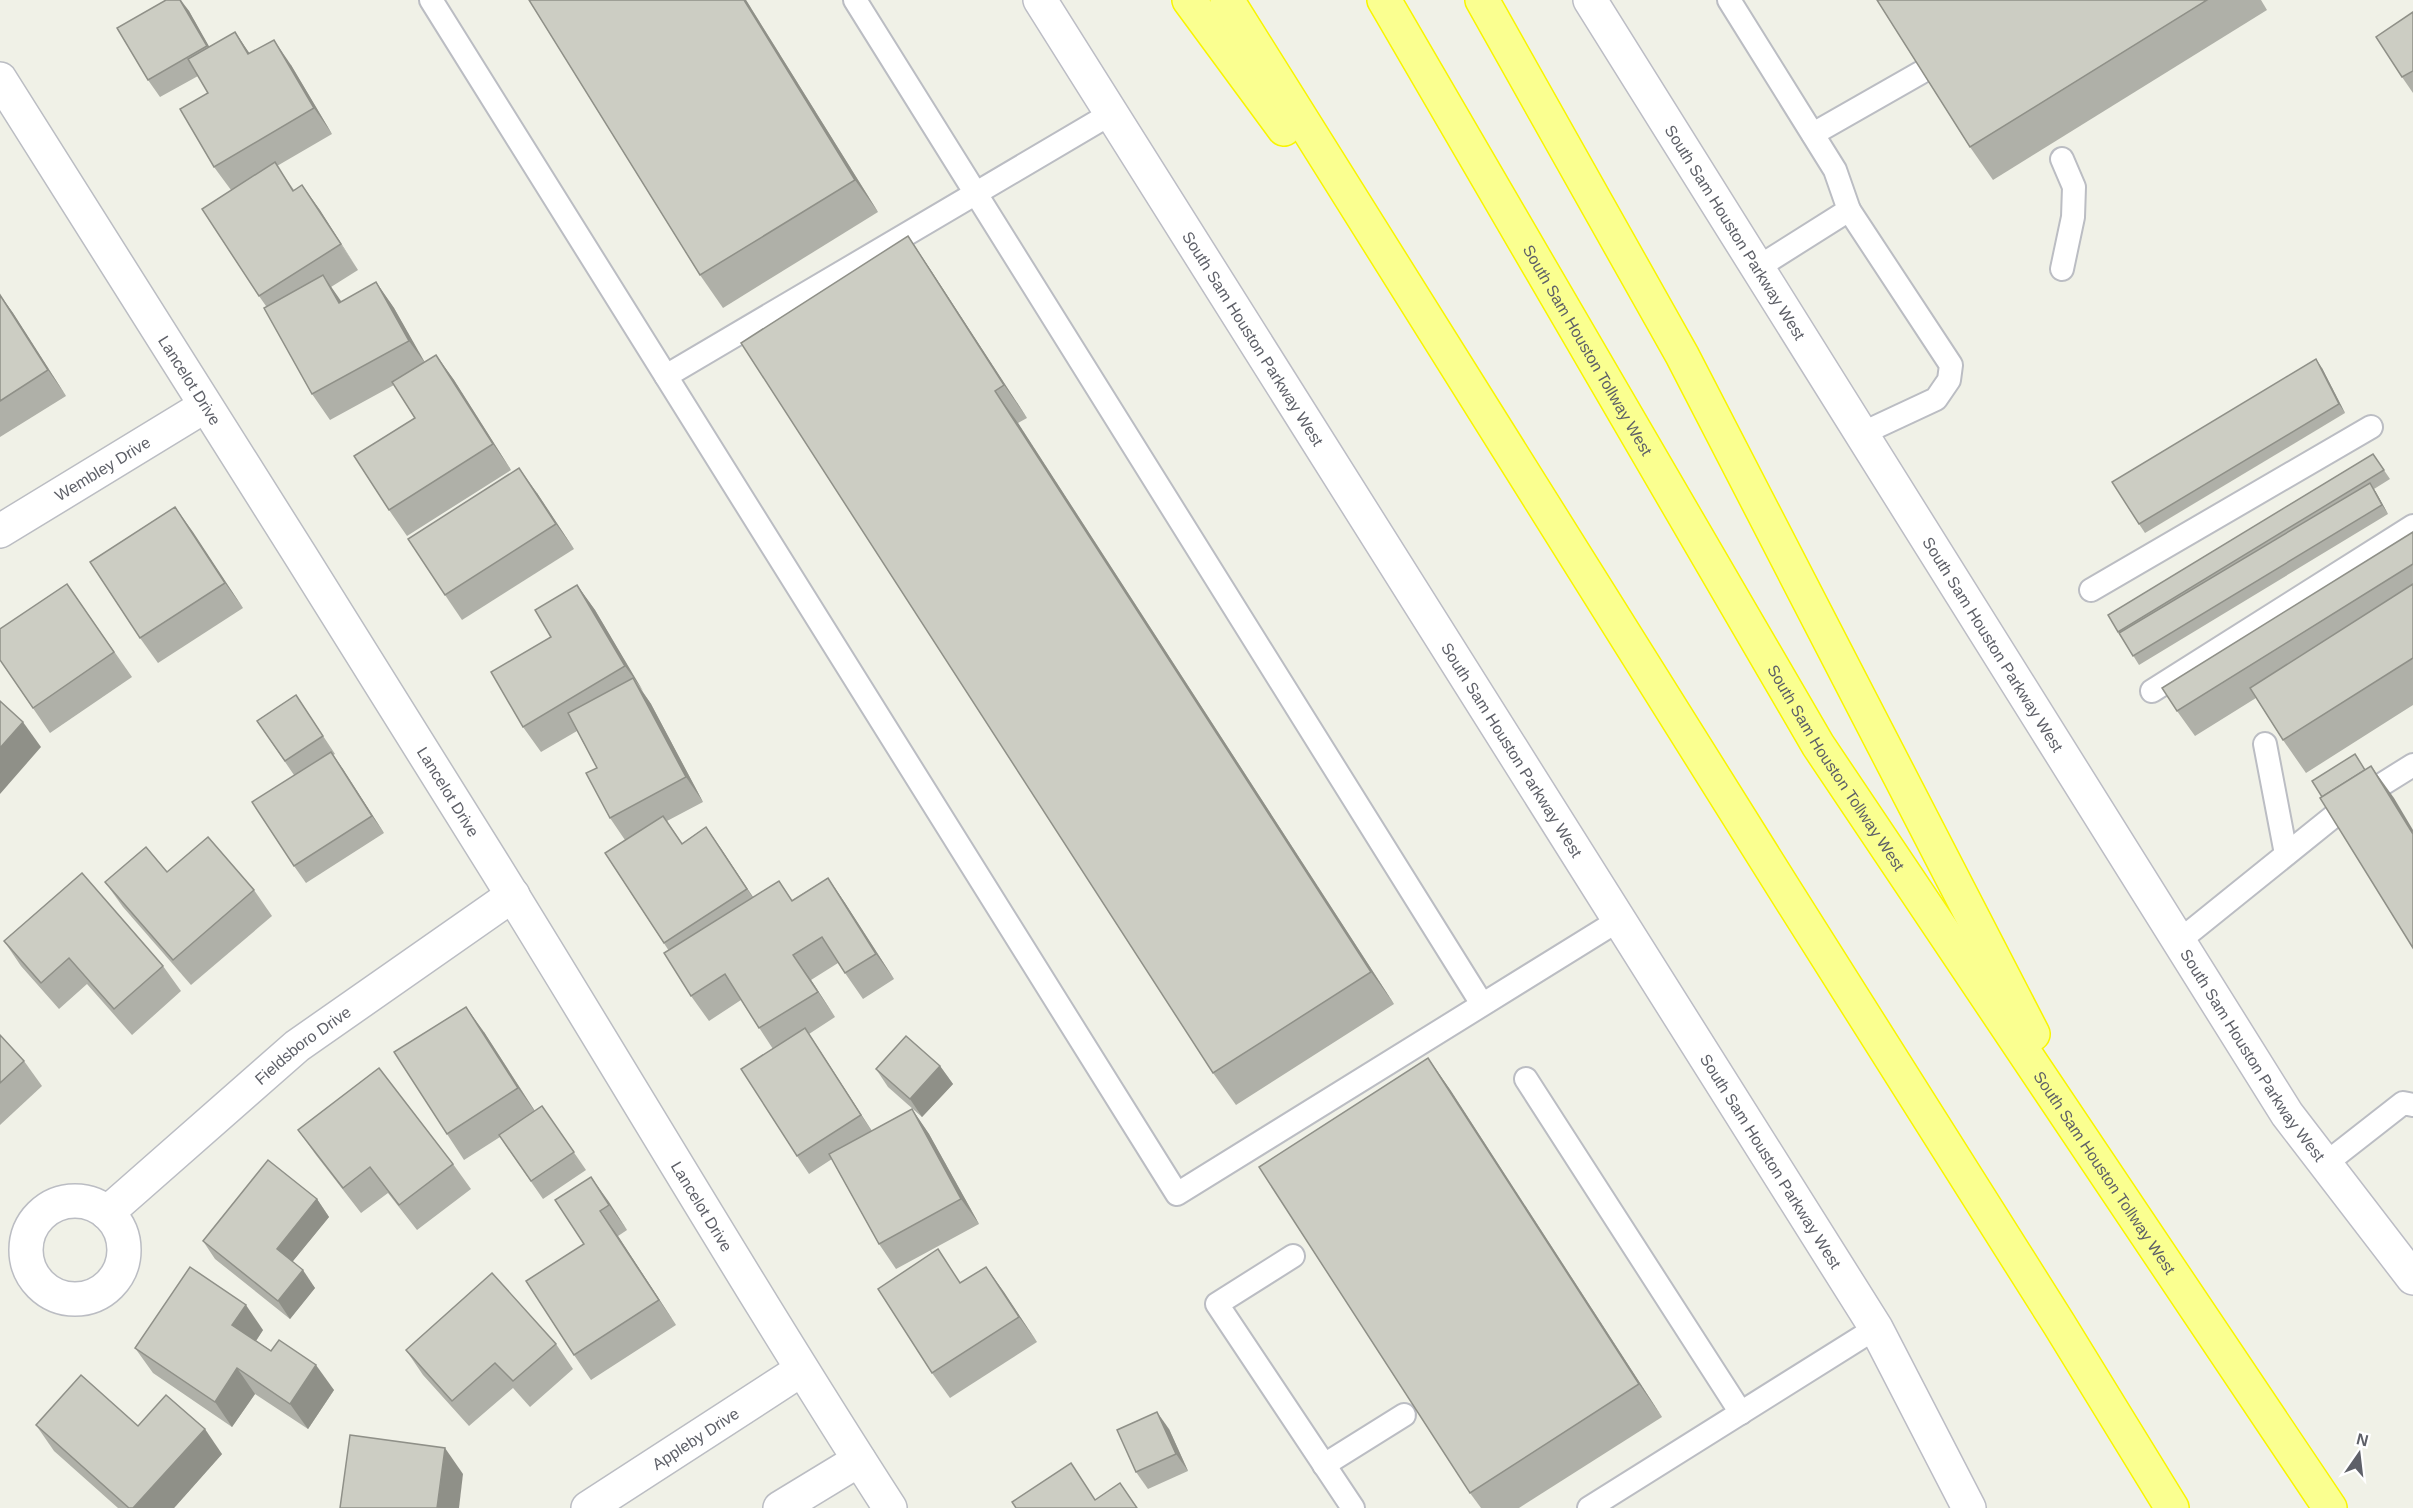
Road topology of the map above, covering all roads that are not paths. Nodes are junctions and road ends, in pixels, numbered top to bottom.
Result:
1 (431, 0) edge
2 (855, 0) edge
3 (1040, 0) edge
4 (1189, 0) edge
5 (1227, 0) edge
6 (1384, 0) edge
7 (1482, 0) edge
8 (1590, 0) edge
9 (1729, 0) edge
10 (1920, 73) edge
11 (0, 79) edge
12 (1112, 113) junction
13 (1813, 134) junction
14 (2062, 159) dead end
15 (976, 193) junction
16 (1849, 210) junction
17 (1757, 268) junction
18 (2062, 269) dead end
19 (1443, 346) junction
20 (666, 376) junction
21 (205, 406) junction
22 (2372, 427) dead end
23 (1861, 434) junction
24 (2413, 526) edge
25 (0, 531) edge
26 (2091, 590) dead end
27 (2152, 691) dead end
28 (2265, 744) edge
29 (2412, 767) edge
30 (2381, 785) edge
31 (2334, 816) edge
32 (2286, 854) junction
33 (513, 895) junction
34 (1619, 920) junction
35 (2179, 941) junction
36 (1482, 1004) junction
37 (1526, 1079) dead end
38 (2413, 1105) edge
39 (2325, 1164) junction
40 (2106, 1174) junction
41 (107, 1213) dead end
42 (1293, 1256) edge
43 (2413, 1278) edge
44 (1876, 1329) junction
45 (801, 1370) junction
46 (1741, 1413) junction
47 (1404, 1415) edge
48 (859, 1461) junction
49 (1324, 1465) junction
50 (588, 1508) edge
51 (780, 1508) edge
52 (890, 1508) edge
53 (1353, 1508) edge
54 (1589, 1508) edge
55 (1969, 1508) edge
56 (2172, 1508) edge
57 (2330, 1508) edge

1 - 20 lane
2 - 15 lane
3 - 12 main road, South Sam Houston Parkway West
4 - 19 highway
5 - 19 highway
6 - 40 highway, South Sam Houston Tollway West
7 - 40 highway
8 - 17 main road, South Sam Houston Parkway West
9 - 13 lane
10 - 13 lane
11 - 21 main road, Lancelot Drive
12 - 15 lane
12 - 34 main road, South Sam Houston Parkway West
13 - 16 lane
14 - 18 lane
15 - 20 lane
15 - 36 lane
16 - 17 lane
16 - 23 lane
17 - 23 main road, South Sam Houston Parkway West
19 - 56 highway
20 - 36 lane
21 - 25 main road, Wembley Drive
21 - 33 main road, Lancelot Drive
22 - 26 lane
23 - 35 main road, South Sam Houston Parkway West
24 - 27 lane
28 - 32 lane
29 - 30 lane
31 - 32 lane
32 - 35 lane
33 - 41 main road, Fieldsboro Drive
33 - 45 main road, Lancelot Drive
34 - 36 lane
34 - 44 main road, South Sam Houston Parkway West
35 - 39 main road, South Sam Houston Parkway West
37 - 46 lane
38 - 39 lane
39 - 43 main road, South Sam Houston Parkway West
40 - 57 highway, South Sam Houston Tollway West
42 - 49 lane
44 - 46 lane
44 - 55 main road, South Sam Houston Parkway West
45 - 48 main road, Lancelot Drive
45 - 50 main road, Appleby Drive
46 - 54 lane
47 - 49 lane
48 - 51 main road
48 - 52 main road, Lancelot Drive
49 - 53 lane

